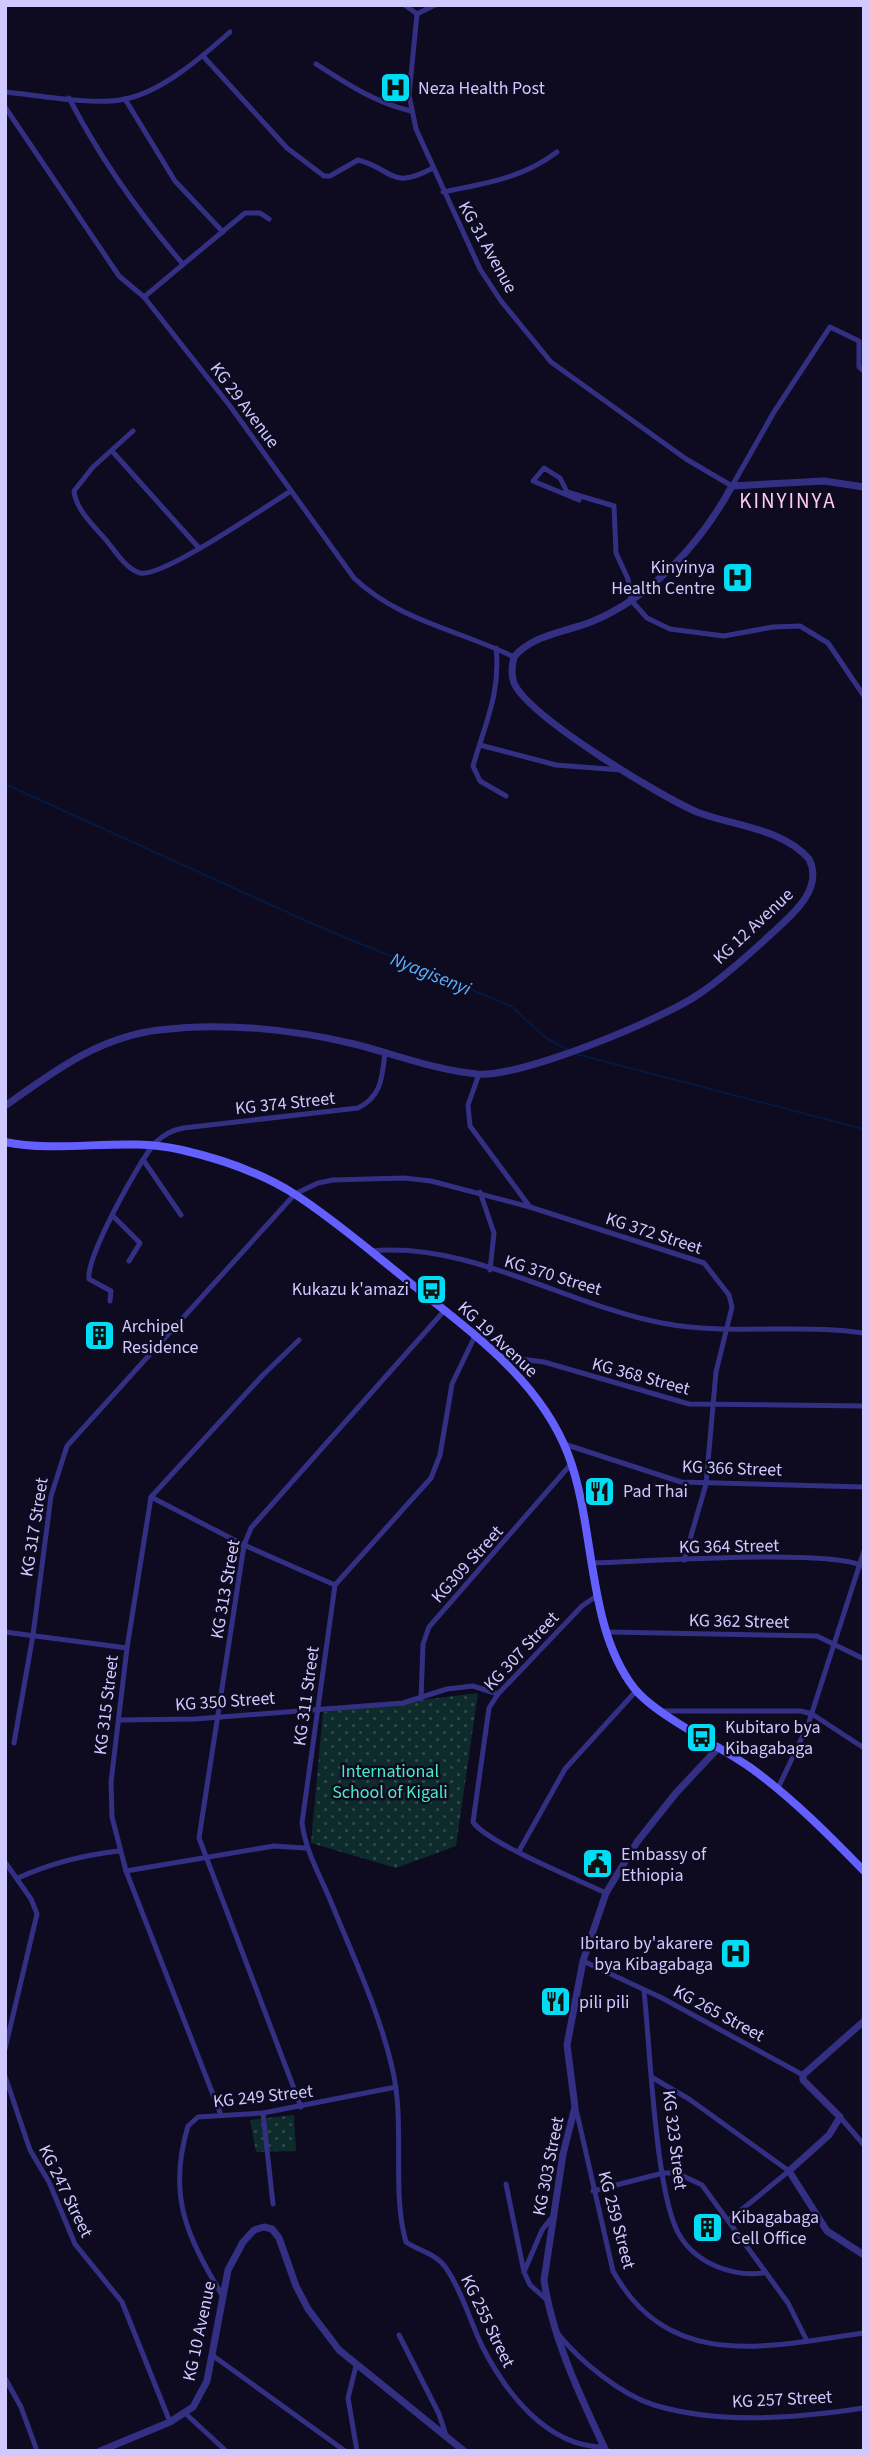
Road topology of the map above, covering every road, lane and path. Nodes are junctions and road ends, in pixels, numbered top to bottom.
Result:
1 (405, 5) edge
2 (435, 5) edge
3 (424, 8) edge
4 (417, 15) junction
5 (230, 32) dead end
6 (203, 56) junction
7 (316, 64) dead end
8 (5, 93) edge
9 (69, 98) junction
10 (125, 99) junction
11 (5, 107) edge
12 (411, 111) junction
13 (557, 152) dead end
14 (433, 168) junction
15 (443, 192) junction
16 (269, 219) dead end
17 (223, 232) junction
18 (182, 263) junction
19 (144, 297) junction
20 (864, 371) edge
21 (133, 432) dead end
22 (112, 451) junction
23 (732, 486) junction
24 (864, 487) edge
25 (291, 491) junction
26 (579, 500) dead end
27 (199, 548) junction
28 (631, 600) junction
29 (496, 648) junction
30 (514, 657) junction
31 (864, 696) edge
32 (480, 745) junction
33 (624, 769) junction
34 (506, 796) dead end
35 (385, 1053) junction
36 (479, 1074) junction
37 (5, 1106) edge
38 (5, 1142) edge
39 (154, 1144) junction
40 (144, 1161) junction
41 (480, 1192) junction
42 (295, 1194) junction
43 (530, 1206) junction
44 (181, 1215) dead end
45 (113, 1216) junction
46 (371, 1251) junction
47 (129, 1261) dead end
48 (490, 1270) junction
49 (110, 1301) dead end
50 (444, 1311) junction
51 (726, 1329) junction
52 (864, 1333) edge
53 (475, 1335) junction
54 (299, 1340) dead end
55 (498, 1356) junction
56 (715, 1406) junction
57 (864, 1406) edge
58 (564, 1444) junction
59 (572, 1464) junction
60 (706, 1484) junction
61 (864, 1487) edge
62 (151, 1497) junction
63 (244, 1545) junction
64 (864, 1550) edge
65 (684, 1560) junction
66 (593, 1563) junction
67 (862, 1565) edge
68 (335, 1585) junction
69 (598, 1595) junction
70 (5, 1632) edge
71 (608, 1632) junction
72 (33, 1635) junction
73 (835, 1643) junction
74 (127, 1648) junction
75 (864, 1659) edge
76 (636, 1690) junction
77 (498, 1694) junction
78 (421, 1699) junction
79 (319, 1707) junction
80 (662, 1711) junction
81 (811, 1714) junction
82 (219, 1717) junction
83 (119, 1720) junction
84 (14, 1743) dead end
85 (719, 1747) junction
86 (864, 1748) edge
87 (778, 1788) junction
88 (305, 1848) junction
89 (119, 1851) junction
90 (519, 1851) junction
91 (207, 1857) junction
92 (5, 1862) edge
93 (126, 1871) junction
94 (864, 1871) edge
95 (18, 1878) junction
96 (606, 1893) junction
97 (583, 1961) junction
98 (644, 1991) junction
99 (864, 2021) edge
100 (5, 2049) edge
101 (803, 2075) junction
102 (5, 2076) edge
103 (653, 2078) junction
104 (396, 2087) junction
105 (301, 2107) junction
106 (575, 2108) junction
107 (263, 2113) junction
108 (221, 2115) junction
109 (840, 2118) junction
110 (864, 2145) edge
111 (789, 2171) junction
112 (663, 2172) junction
113 (506, 2184) dead end
114 (593, 2191) junction
115 (273, 2204) dead end
116 (554, 2216) junction
117 (729, 2220) junction
118 (864, 2255) edge
119 (524, 2272) junction
120 (764, 2273) junction
121 (222, 2295) junction
122 (547, 2300) junction
123 (864, 2333) edge
124 (399, 2335) dead end
125 (559, 2335) junction
126 (807, 2341) junction
127 (212, 2355) junction
128 (356, 2366) junction
129 (5, 2378) edge
130 (864, 2408) edge
131 (185, 2413) junction
132 (170, 2422) junction
133 (446, 2435) junction
134 (605, 2449) edge
135 (37, 2451) edge
136 (100, 2451) edge
137 (226, 2451) edge
138 (345, 2451) edge
139 (357, 2451) edge
140 (464, 2451) edge

1 - 4 street
2 - 3 street
3 - 4 street
4 - 12 street, KG 31 Avenue
5 - 6 street
6 - 10 street
6 - 14 street
7 - 12 street
8 - 9 street
9 - 10 street
9 - 18 street
10 - 17 street
11 - 19 street, KG 29 Avenue
12 - 14 street, KG 31 Avenue
13 - 15 street
14 - 15 street, KG 31 Avenue
15 - 23 street, KG 31 Avenue
16 - 17 street
17 - 18 street
18 - 19 street
19 - 25 street, KG 29 Avenue
20 - 23 street
21 - 22 street
22 - 27 street
22 - 27 street
23 - 24 street
23 - 28 street
25 - 27 street
25 - 29 street, KG 29 Avenue
26 - 28 street
28 - 30 street
28 - 31 street
29 - 30 street, KG 29 Avenue
29 - 32 street
30 - 33 street, KG 12 Avenue
32 - 33 street
32 - 34 street
33 - 36 street, KG 12 Avenue
35 - 36 street, KG 12 Avenue
35 - 37 street, KG 12 Avenue
35 - 39 street, KG 374 Street
36 - 43 street
38 - 39 main road, KG 19 Avenue
39 - 40 street
39 - 42 main road, KG 19 Avenue
40 - 44 street
40 - 45 street
41 - 42 street, KG 372 Street
41 - 43 street, KG 372 Street
41 - 48 street
42 - 46 main road, KG 19 Avenue
42 - 72 street, KG 317 Street
43 - 51 street, KG 372 Street
45 - 47 street
45 - 49 street
46 - 48 street, KG 370 Street
46 - 50 main road, KG 19 Avenue
48 - 51 street, KG 370 Street
50 - 53 main road, KG 19 Avenue
50 - 63 street, KG 313 Street
51 - 52 street, KG 370 Street
51 - 56 street, KG 372 Street
53 - 55 main road, KG 19 Avenue
53 - 68 street
54 - 62 street
55 - 56 street, KG 368 Street
55 - 58 main road, KG 19 Avenue
56 - 57 street, KG 368 Street
56 - 60 street, KG 372 Street
58 - 59 main road, KG 19 Avenue
58 - 60 street, KG 366 Street
59 - 66 main road, KG 19 Avenue
59 - 78 street, KG309 Street
60 - 61 street, KG 366 Street
60 - 65 street, KG 372 Street
62 - 63 street
62 - 74 street, KG 315 Street
63 - 68 street
63 - 82 street, KG 313 Street
64 - 67 street
65 - 66 street, KG 364 Street
65 - 67 street, KG 364 Street
66 - 69 main road, KG 19 Avenue
67 - 73 street
68 - 79 street, KG 311 Street
69 - 71 main road, KG 19 Avenue
69 - 77 street, KG 307 Street
70 - 72 street
71 - 73 street, KG 362 Street
71 - 76 main road, KG 19 Avenue
72 - 74 street
72 - 84 street, KG 317 Street
73 - 75 street, KG 362 Street
73 - 81 street
74 - 83 street, KG 315 Street
76 - 80 main road, KG 19 Avenue
76 - 90 street
77 - 78 street, KG 350 Street
77 - 90 street, KG 307 Street
78 - 79 street, KG 350 Street
79 - 82 street, KG 350 Street
79 - 88 street, KG 311 Street
80 - 81 street
80 - 85 main road, KG 19 Avenue
81 - 86 street
81 - 87 street
82 - 83 street, KG 350 Street
82 - 91 street, KG 313 Street
83 - 89 street, KG 315 Street
85 - 87 main road, KG 19 Avenue
85 - 96 street, KG 303 Street
87 - 94 main road, KG 19 Avenue
88 - 91 street
88 - 104 street, KG 311 Street
89 - 93 street, KG 315 Street
89 - 95 street
90 - 96 street
91 - 93 street
91 - 105 street, KG 313 Street
92 - 95 street
93 - 108 street, KG 315 Street
95 - 100 street
96 - 97 street, KG 303 Street
97 - 98 street, KG 265 Street
97 - 106 street, KG 303 Street
98 - 101 street, KG 265 Street
98 - 103 street, KG 323 Street
99 - 101 street
101 - 109 street
102 - 132 street, KG 247 Street
103 - 111 street
103 - 112 street, KG 323 Street
104 - 105 street, KG 249 Street
104 - 134 street, KG 255 Street
105 - 107 street, KG 249 Street
106 - 114 street, KG 259 Street
106 - 116 street, KG 303 Street
107 - 108 street, KG 249 Street
107 - 115 street
108 - 121 street, KG 249 Street
109 - 110 street
109 - 111 street
111 - 117 street
111 - 118 street
112 - 114 street
112 - 117 street
112 - 120 street, KG 323 Street
113 - 119 street
114 - 126 street, KG 259 Street
116 - 119 street
116 - 122 street, KG 303 Street
117 - 120 street
119 - 122 street
120 - 126 street
121 - 127 street, KG 10 Avenue
121 - 128 street, KG 10 Avenue
122 - 125 street, KG 303 Street
123 - 126 street, KG 259 Street
124 - 133 street
125 - 130 street, KG 257 Street
125 - 134 street, KG 303 Street
127 - 131 street, KG 10 Avenue
127 - 138 street
128 - 133 street, KG 10 Avenue
128 - 139 street
129 - 135 street
131 - 132 street, KG 10 Avenue
131 - 137 street
132 - 136 street, KG 10 Avenue
133 - 140 street, KG 10 Avenue

